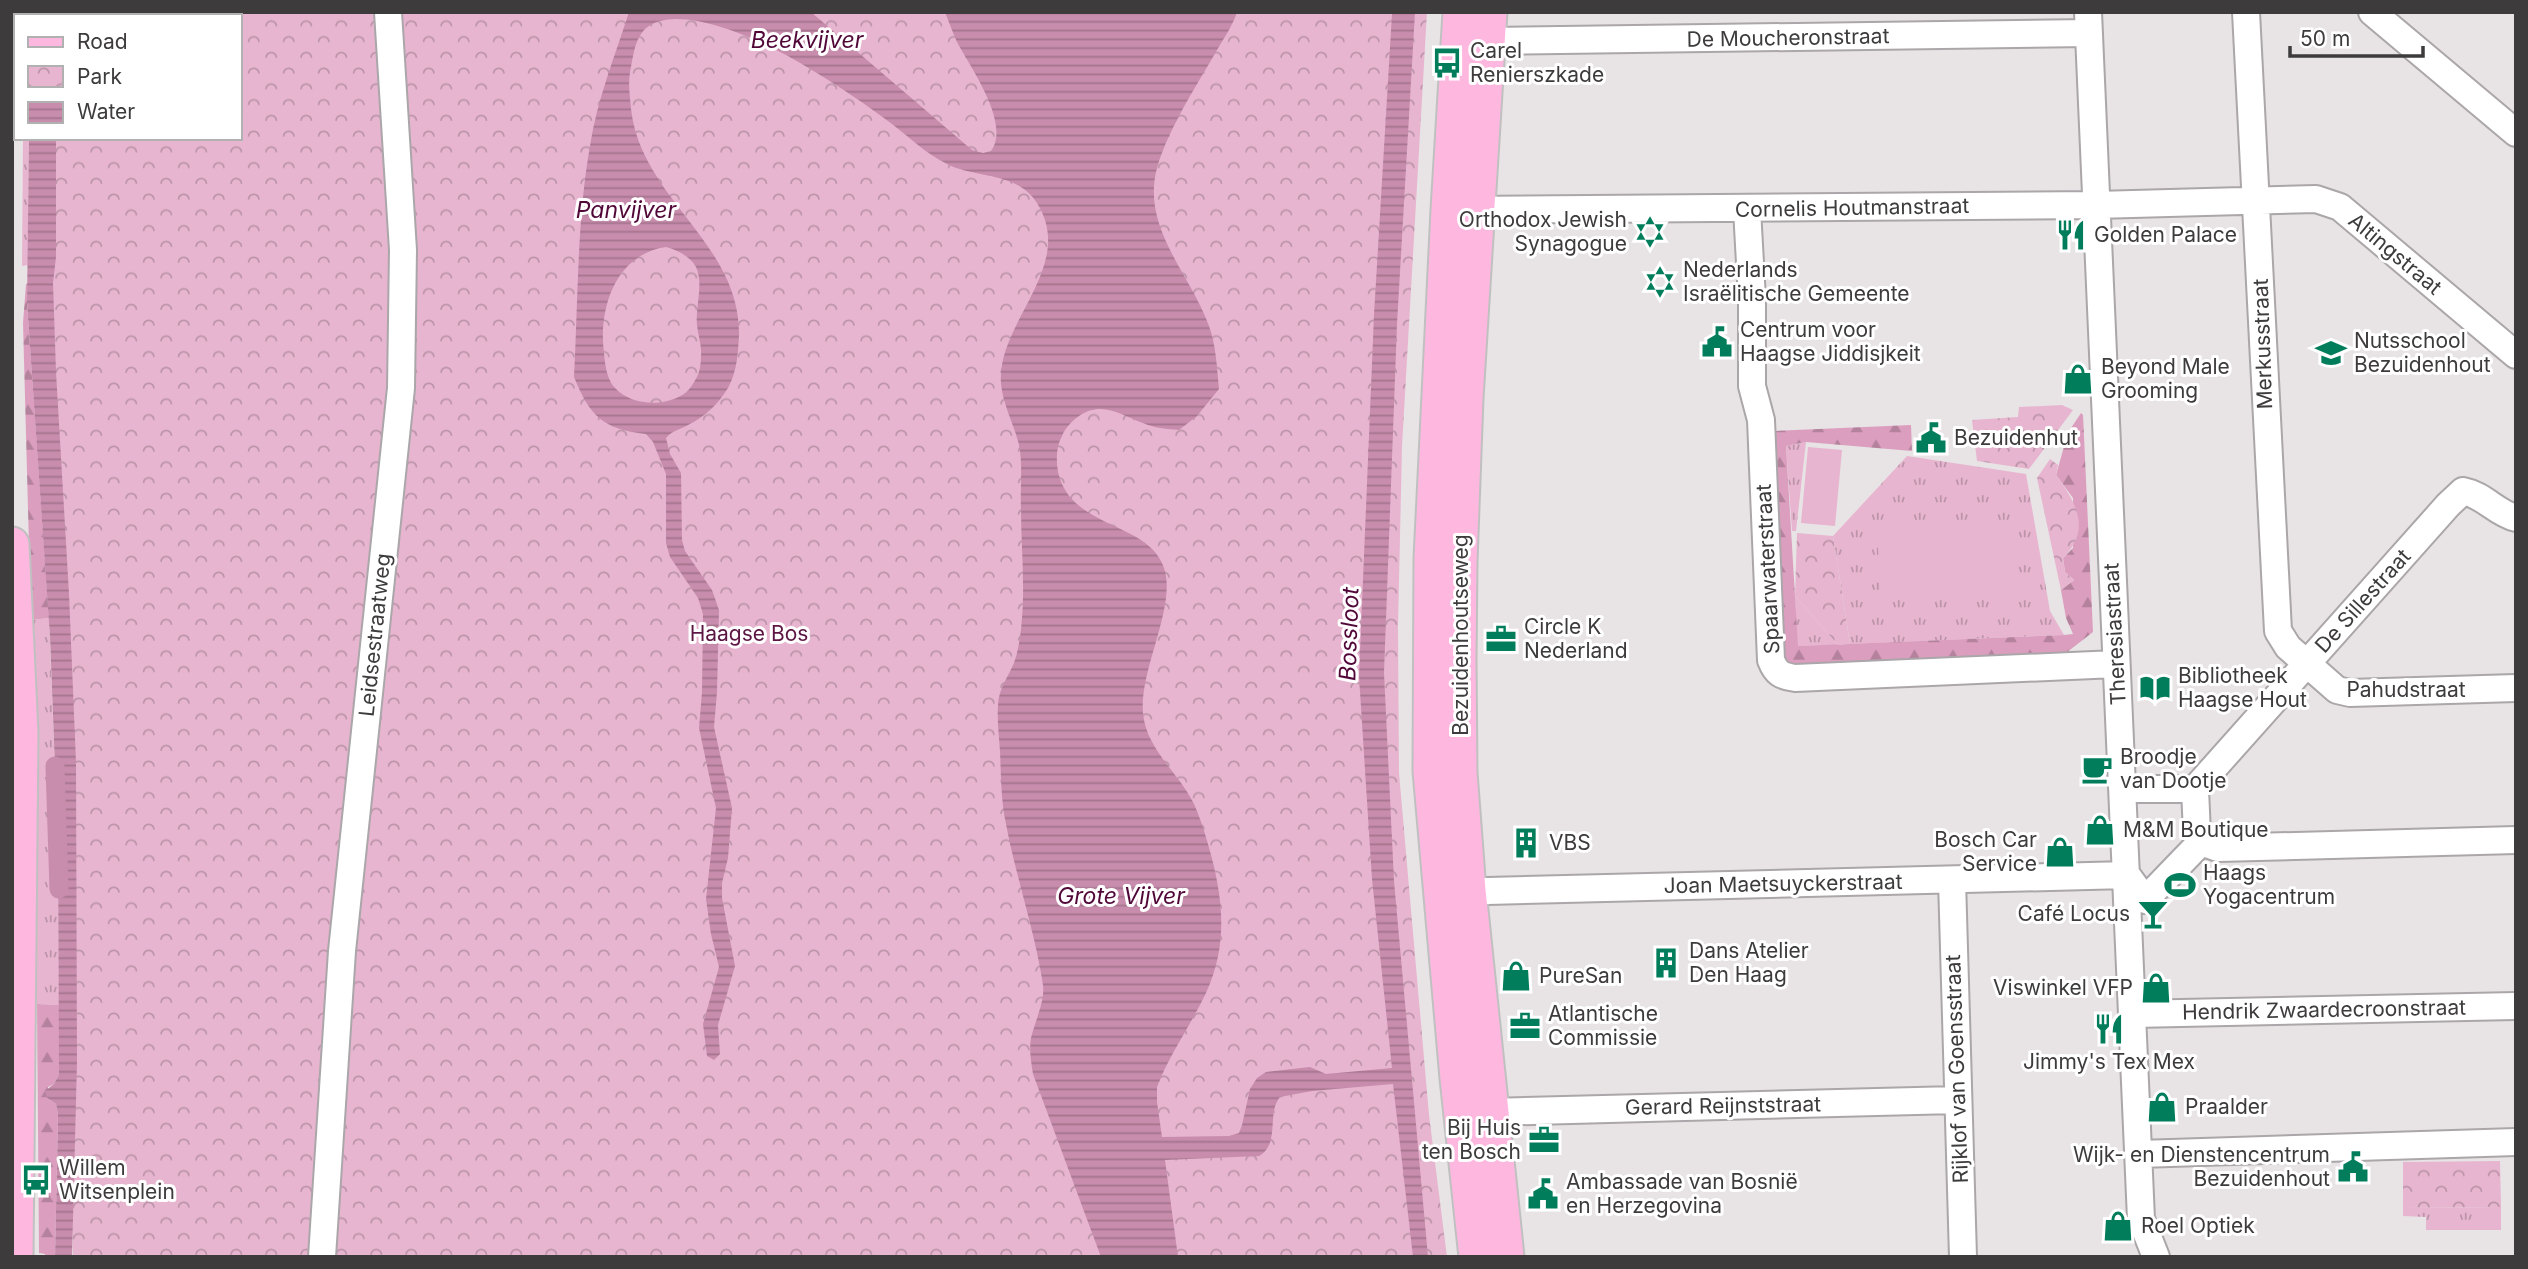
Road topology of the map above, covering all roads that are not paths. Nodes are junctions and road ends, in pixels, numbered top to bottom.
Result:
1 (388, 12) edge
2 (1460, 12) edge
3 (2246, 12) edge
4 (2372, 12) edge
5 (2088, 23) edge
6 (1489, 27) edge
7 (2516, 133) edge
8 (2257, 202) junction
9 (2096, 205) junction
10 (1747, 209) junction
11 (1463, 211) junction
12 (2516, 355) edge
13 (2516, 518) edge
14 (12, 544) edge
15 (2116, 664) junction
16 (2307, 664) junction
17 (2516, 688) edge
18 (2123, 789) junction
19 (2195, 789) junction
20 (2516, 839) edge
21 (2201, 842) junction
22 (2127, 875) junction
23 (1952, 880) junction
24 (1455, 892) junction
25 (2516, 1006) edge
26 (2133, 1014) junction
27 (1956, 1100) junction
28 (1490, 1112) junction
29 (2516, 1142) edge
30 (2139, 1154) junction
31 (2153, 1256) edge
32 (16, 1257) edge
33 (322, 1257) edge
34 (1476, 1257) edge
35 (1507, 1257) edge
36 (1963, 1257) edge

1 - 33 street, Leidsestraatweg
2 - 11 main road, Bezuidenhoutseweg
3 - 8 street, Merkusstraat
4 - 7 street
5 - 6 street, De Moucheronstraat
5 - 9 street, Theresiastraat
6 - 11 main road, Bezuidenhoutseweg
8 - 9 street, Cornelis Houtmanstraat
8 - 12 street, Altingstraat
8 - 16 street, Merkusstraat
9 - 10 street, Cornelis Houtmanstraat
9 - 15 street, Theresiastraat
10 - 11 street, Cornelis Houtmanstraat
10 - 15 street, Spaarwaterstraat
11 - 24 main road, Bezuidenhoutseweg
13 - 16 street, De Sillestraat
14 - 32 main road
15 - 18 street, Theresiastraat
16 - 17 street, Pahudstraat
16 - 19 street, De Sillestraat
18 - 19 street
18 - 22 street, Theresiastraat
19 - 21 street
20 - 21 street
21 - 22 street
22 - 23 street, Joan Maetsuyckerstraat
22 - 26 street, Theresiastraat
23 - 24 street, Joan Maetsuyckerstraat
23 - 27 street, Rijklof van Goensstraat
24 - 28 main road, Bezuidenhoutseweg
24 - 34 main road, Bezuidenhoutseweg
25 - 26 street, Hendrik Zwaardecroonstraat
26 - 30 street, Theresiastraat
27 - 28 street, Gerard Reijnststraat
27 - 36 street, Rijklof van Goensstraat
28 - 35 main road, Bezuidenhoutseweg
29 - 30 street
30 - 31 street, Theresiastraat

